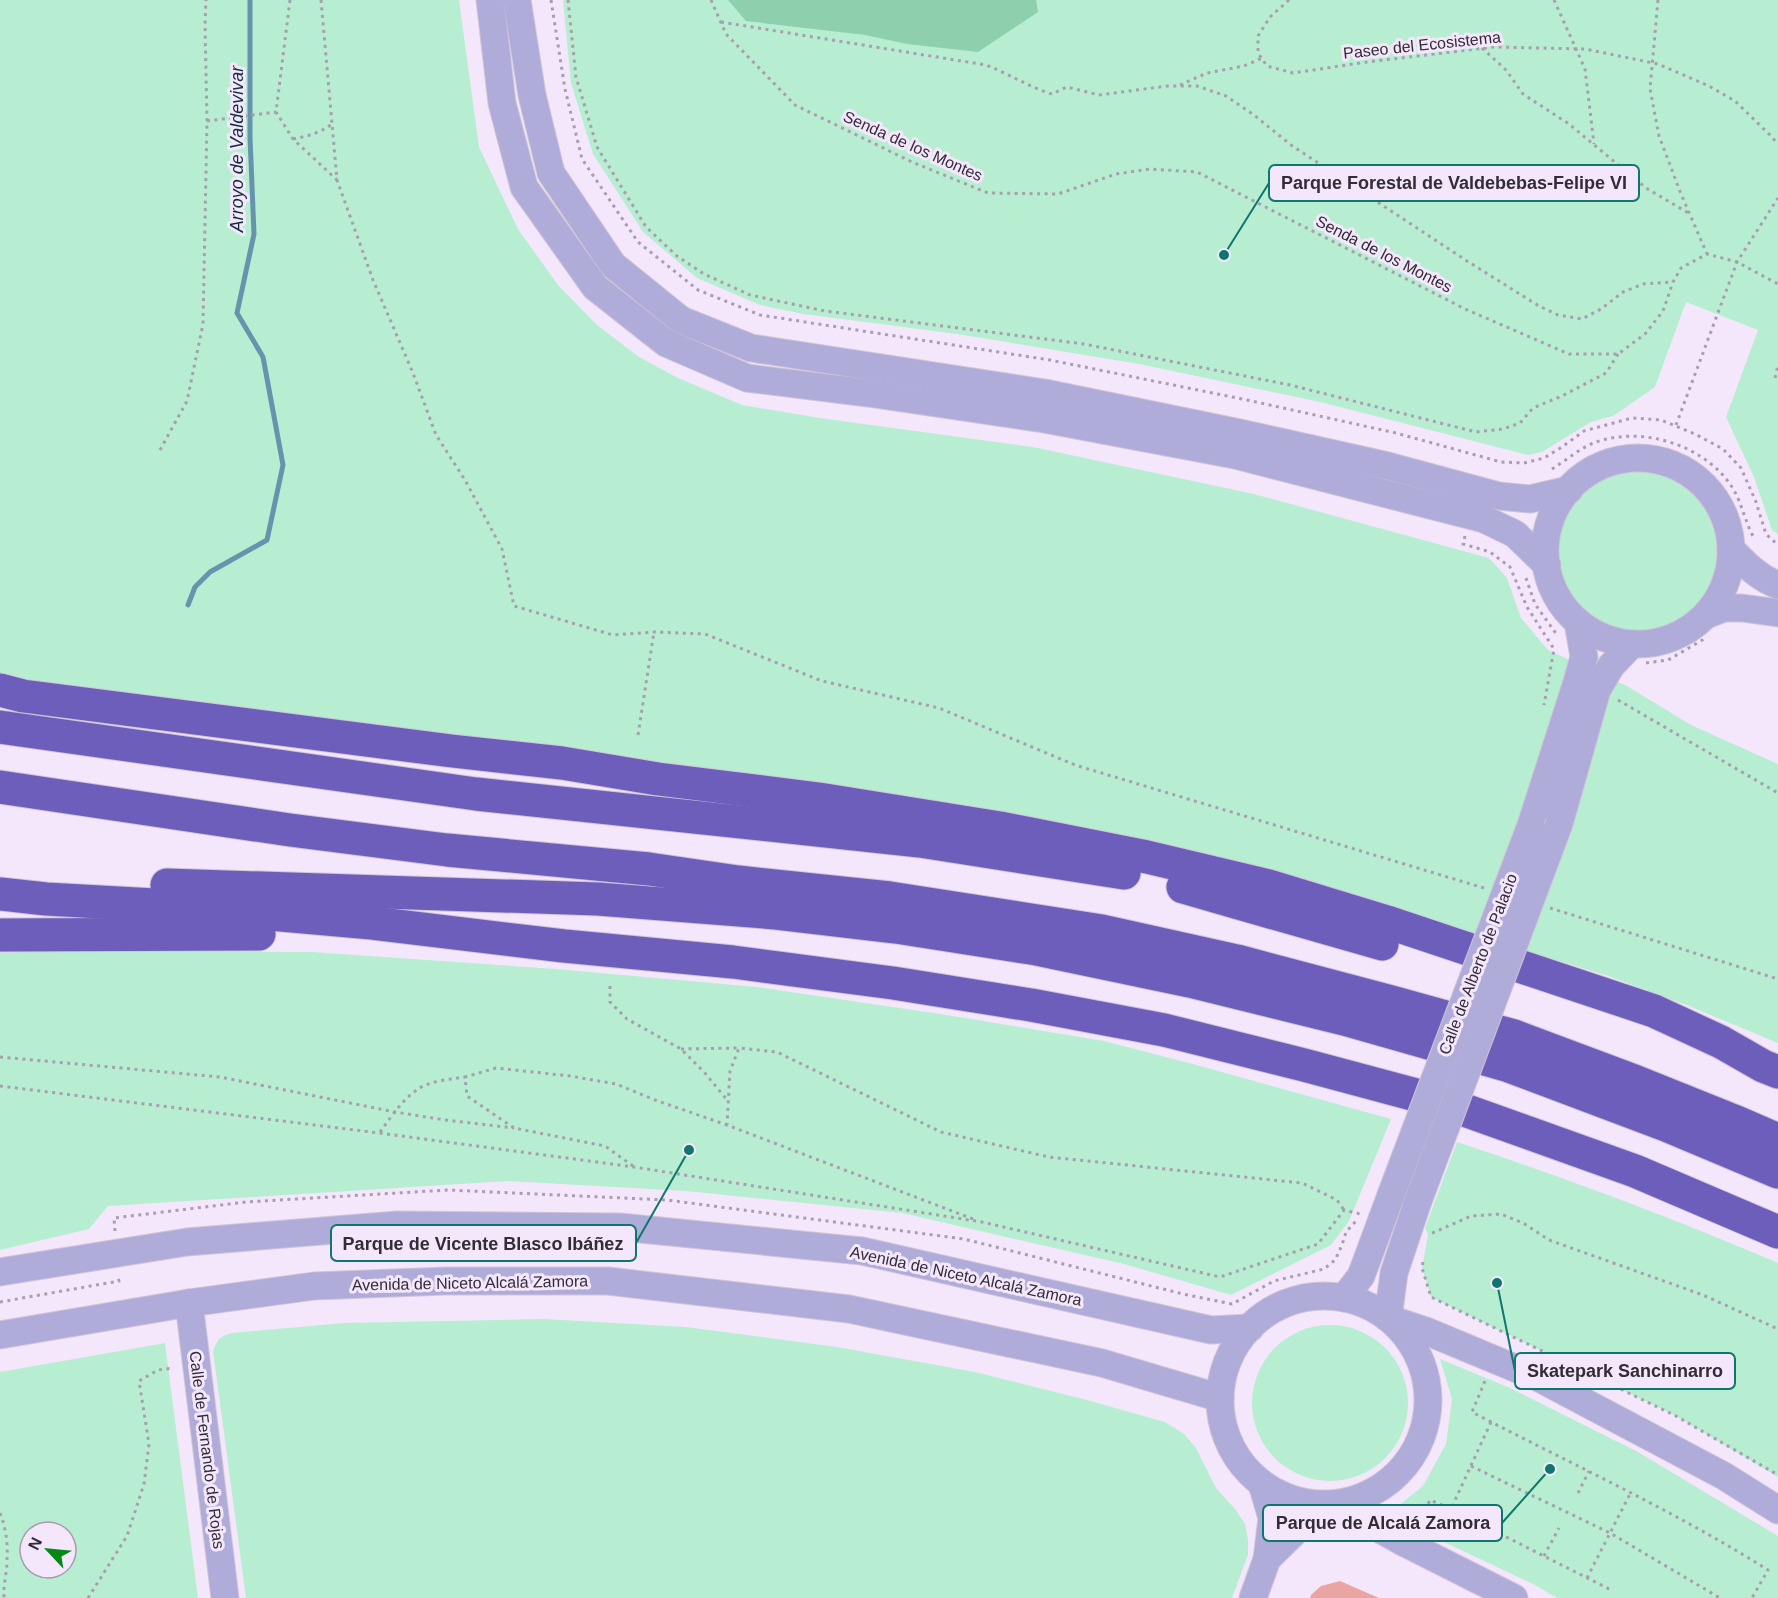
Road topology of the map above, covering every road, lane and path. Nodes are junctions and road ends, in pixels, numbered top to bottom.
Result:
1 (206, 0) edge
2 (290, 0) edge
3 (321, 0) edge
4 (490, 0) edge
5 (517, 0) edge
6 (551, 0) edge
7 (568, 0) edge
8 (711, 0) edge
9 (1289, 0) edge
10 (1554, 0) edge
11 (1658, 0) edge
12 (721, 22) junction
13 (1482, 48) junction
14 (1576, 49) junction
15 (1262, 58) junction
16 (1653, 63) junction
17 (1178, 86) junction
18 (276, 112) junction
19 (207, 121) junction
20 (332, 124) junction
21 (293, 139) junction
22 (1778, 144) edge
23 (1594, 145) junction
24 (337, 180) junction
25 (1778, 198) edge
26 (1690, 214) junction
27 (1707, 254) junction
28 (1737, 262) junction
29 (1673, 282) junction
30 (1777, 283) edge
31 (1618, 354) junction
32 (1778, 365) edge
33 (1777, 378) edge
34 (1778, 383) edge
35 (1676, 425) junction
36 (160, 450) dead end
37 (1501, 462) junction
38 (1499, 470) dead end
39 (1545, 472) dead end
40 (1569, 490) junction
41 (1465, 535) dead end
42 (1743, 545) junction
43 (1778, 545) edge
44 (1535, 570) junction
45 (1778, 585) edge
46 (1778, 613) edge
47 (1709, 625) junction
48 (654, 632) junction
49 (1570, 632) junction
50 (1637, 654) junction
51 (0, 690) edge
52 (1614, 698) dead end
53 (1544, 715) dead end
54 (0, 727) edge
55 (638, 735) dead end
56 (0, 787) edge
57 (1778, 794) edge
58 (0, 798) edge
59 (95, 802) junction
60 (0, 882) edge
61 (1493, 891) dead end
62 (0, 894) edge
63 (1548, 908) dead end
64 (0, 935) edge
65 (564, 946) junction
66 (1778, 979) edge
67 (610, 986) dead end
68 (739, 1048) junction
69 (681, 1049) junction
70 (0, 1057) edge
71 (1770, 1069) edge
72 (465, 1077) junction
73 (0, 1086) edge
74 (728, 1101) junction
75 (395, 1112) junction
76 (727, 1125) junction
77 (514, 1128) junction
78 (379, 1133) junction
79 (1778, 1140) edge
80 (634, 1167) junction
81 (1778, 1172) edge
82 (1379, 1208) junction
83 (1344, 1210) junction
84 (1419, 1220) junction
85 (982, 1222) junction
86 (1778, 1232) edge
87 (1424, 1257) dead end
88 (0, 1272) edge
89 (1344, 1298) junction
90 (189, 1303) junction
91 (1389, 1319) junction
92 (1250, 1328) junction
93 (1778, 1329) edge
94 (0, 1335) edge
95 (1494, 1360) junction
96 (196, 1364) junction
97 (1220, 1398) junction
98 (1491, 1422) junction
99 (1471, 1466) junction
100 (1589, 1471) junction
101 (1778, 1475) edge
102 (1262, 1484) junction
103 (1631, 1492) junction
104 (1578, 1493) dead end
105 (1329, 1504) junction
106 (1451, 1509) junction
107 (1778, 1510) edge
108 (0, 1513) edge
109 (1558, 1528) dead end
110 (1610, 1533) junction
111 (1408, 1545) junction
112 (1544, 1556) junction
113 (1267, 1559) junction
114 (1587, 1578) junction
115 (1613, 1590) dead end
116 (1498, 1594) edge
117 (2, 1598) edge
118 (88, 1598) edge
119 (225, 1598) edge
120 (1253, 1598) edge
121 (1720, 1598) edge
122 (1752, 1598) edge

1 - 19 path
2 - 18 path
3 - 20 path
4 - 44 street
5 - 40 street
6 - 37 path
7 - 31 path
8 - 12 path, Senda de los Montes
9 - 15 path
10 - 14 path
11 - 16 path
12 - 17 path
12 - 31 path, Senda de los Montes
13 - 14 path, Paseo del Ecosistema
13 - 15 path, Paseo del Ecosistema
13 - 23 path
14 - 16 path, Paseo del Ecosistema
14 - 23 path
15 - 17 path
16 - 22 path, Paseo del Ecosistema
16 - 26 path
17 - 29 path
18 - 19 path
18 - 21 path
19 - 36 path
20 - 21 path
20 - 24 path
21 - 24 path
23 - 26 path
24 - 48 path
25 - 28 path
26 - 27 path
27 - 28 path
27 - 29 path
28 - 30 path
28 - 35 path
29 - 31 path
32 - 33 path
33 - 34 path
35 - 37 path
35 - 43 path
37 - 38 path
39 - 42 path
40 - 42 street
40 - 44 street
41 - 53 path
42 - 45 street
42 - 47 street
44 - 49 street
44 - 49 path
46 - 47 street
47 - 50 street
47 - 50 path
48 - 55 path
48 - 61 path
49 - 50 street
49 - 82 street, Calle de Alberto de Palacio, bridge
50 - 84 street, Calle de Alberto de Palacio, bridge
51 - 71 highway
52 - 57 path
54 - 71 highway
56 - 59 highway
58 - 59 highway
59 - 79 highway
60 - 81 highway
62 - 65 highway
63 - 66 path
64 - 65 highway
65 - 86 highway
67 - 69 path
68 - 69 path
68 - 74 path
68 - 83 path
69 - 74 path
70 - 75 path
72 - 75 path
72 - 76 path
72 - 77 path
73 - 78 path
74 - 76 path
75 - 77 path
75 - 78 path
76 - 85 path
77 - 80 path
78 - 80 path
80 - 85 path
82 - 83 path
82 - 89 street, Calle de Alberto de Palacio
83 - 85 path
84 - 91 street, Calle de Alberto de Palacio
84 - 93 path
87 - 101 path
88 - 92 street, Avenida de Niceto Alcalá Zamora
89 - 91 street
89 - 92 street
90 - 94 street, Avenida de Niceto Alcalá Zamora
90 - 96 street, Calle de Fernando de Rojas
90 - 97 street, Avenida de Niceto Alcalá Zamora
91 - 95 street
91 - 105 street
92 - 97 street
95 - 98 path
95 - 107 street
96 - 118 path
96 - 119 street, Calle de Fernando de Rojas
97 - 102 street
98 - 99 path
98 - 100 path
99 - 106 path
99 - 110 path
100 - 103 path
100 - 104 path
102 - 105 street
102 - 113 street
103 - 110 path
103 - 122 path
105 - 111 street
105 - 113 street
106 - 111 path
106 - 112 path
108 - 117 path
109 - 112 path
110 - 114 path
110 - 121 path
111 - 116 street
112 - 114 path
113 - 120 street
114 - 115 path

